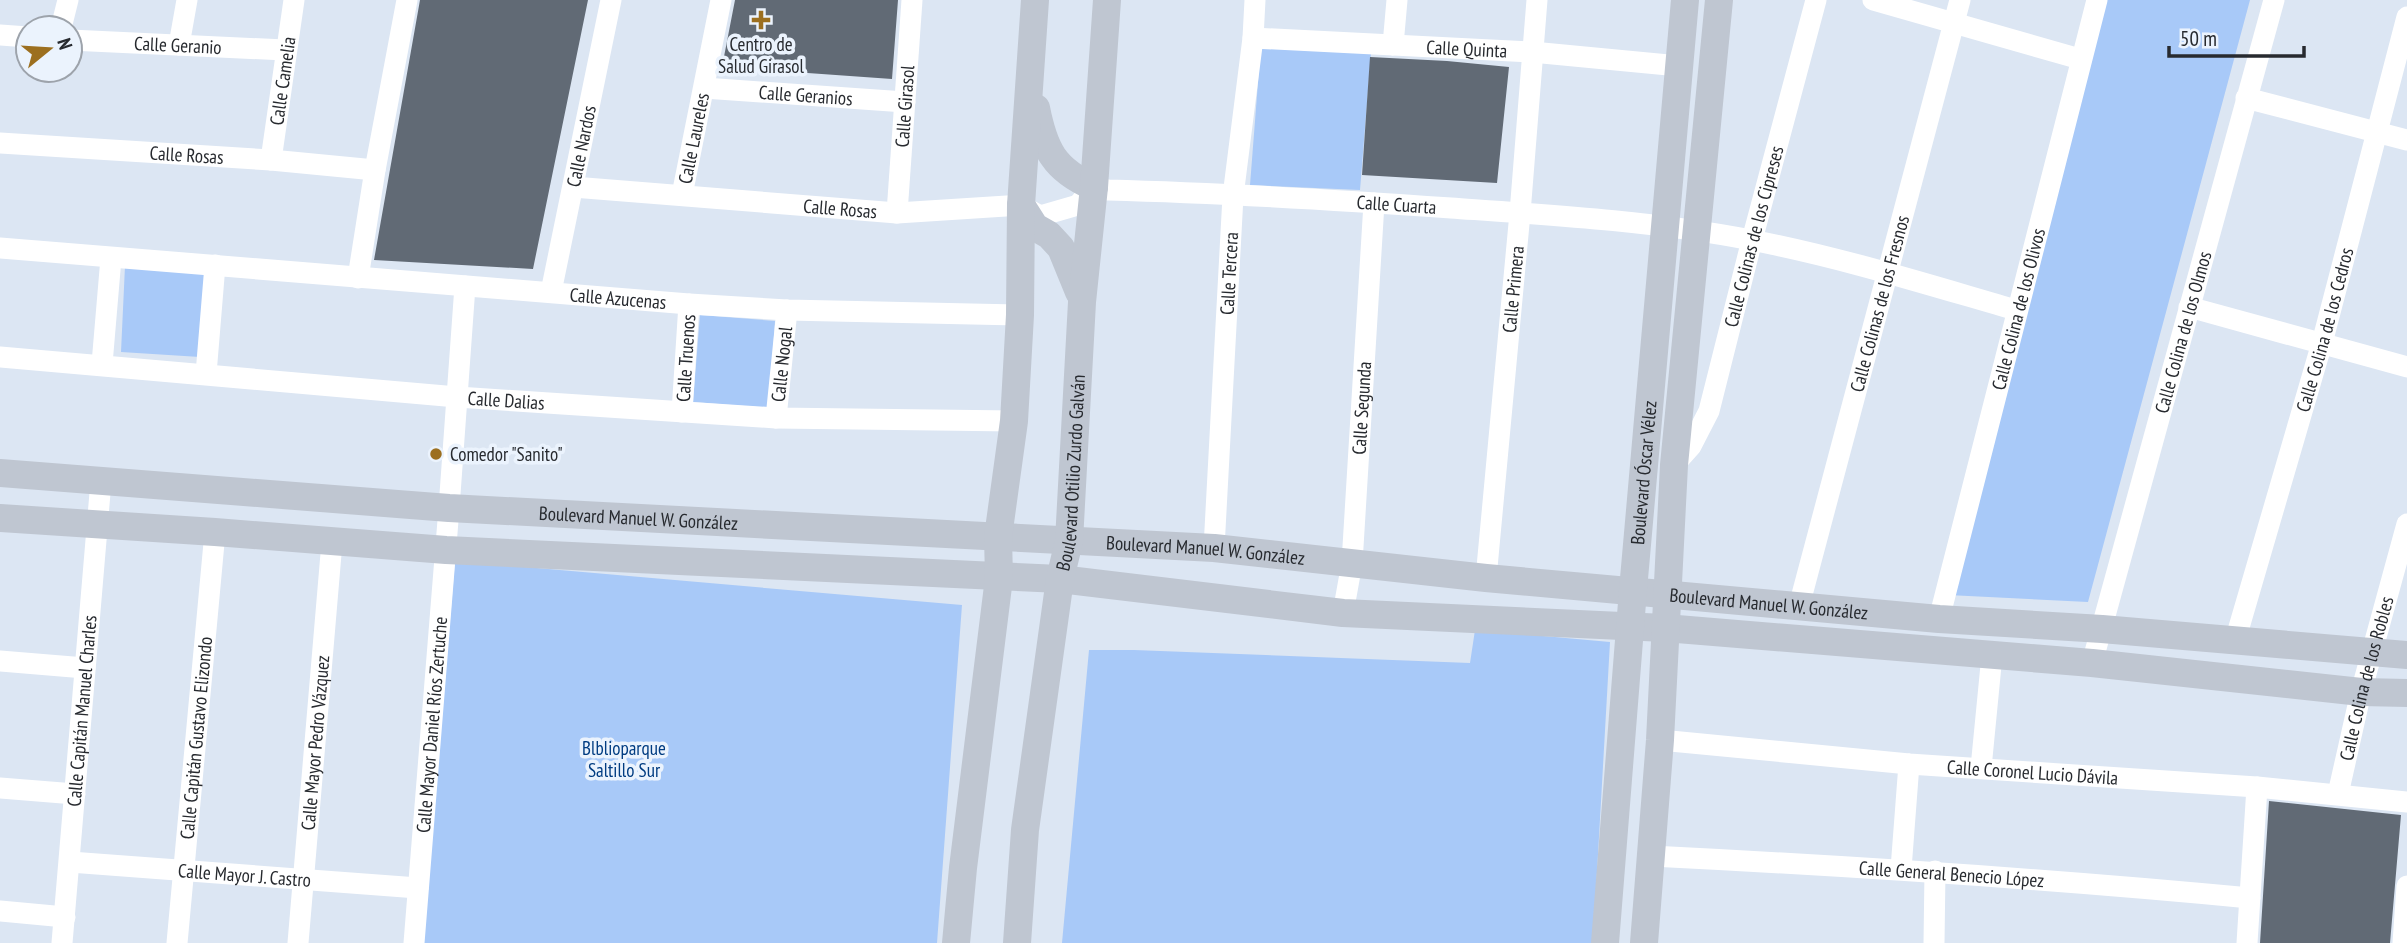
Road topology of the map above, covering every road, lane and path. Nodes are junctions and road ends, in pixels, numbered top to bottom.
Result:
1 (187, 0) edge
2 (294, 0) edge
3 (407, 0) edge
4 (611, 0) edge
5 (721, 0) edge
6 (912, 0) edge
7 (1107, 0) edge
8 (1255, 0) edge
9 (1397, 0) edge
10 (1537, 0) edge
11 (1685, 0) edge
12 (1719, 0) edge
13 (1816, 0) edge
14 (1874, 0) edge
15 (1960, 0) edge
16 (2096, 0) edge
17 (2274, 0) edge
18 (1037, 5) edge
19 (2407, 17) edge
20 (1954, 22) junction
21 (1253, 38) junction
22 (84, 41) edge
23 (1393, 45) junction
24 (179, 46) junction
25 (285, 50) junction
26 (1532, 52) junction
27 (2080, 59) junction
28 (1679, 66) junction
29 (1031, 85) junction
30 (704, 88) junction
31 (2246, 98) junction
32 (905, 102) junction
33 (2376, 131) junction
34 (2407, 140) edge
35 (0, 143) edge
36 (271, 160) junction
37 (375, 170) junction
38 (573, 187) junction
39 (1094, 187) junction
40 (682, 195) junction
41 (1233, 196) junction
42 (1374, 203) junction
43 (1021, 205) junction
44 (897, 213) junction
45 (1520, 213) junction
46 (1665, 227) junction
47 (1698, 231) junction
48 (1752, 240) junction
49 (0, 248) edge
50 (111, 258) junction
51 (215, 265) junction
52 (1886, 273) junction
53 (358, 278) junction
54 (465, 286) junction
55 (551, 292) junction
56 (1082, 302) junction
57 (689, 304) junction
58 (2189, 307) junction
59 (787, 310) junction
60 (2016, 310) junction
61 (1020, 315) junction
62 (2322, 343) junction
63 (0, 357) edge
64 (102, 364) junction
65 (2407, 367) edge
66 (206, 374) junction
67 (457, 397) junction
68 (682, 412) junction
69 (776, 418) junction
70 (1014, 421) junction
71 (1674, 465) junction
72 (0, 473) edge
73 (101, 481) junction
74 (449, 508) junction
75 (0, 518) edge
76 (98, 524) junction
77 (2407, 524) edge
78 (215, 532) junction
79 (998, 537) junction
80 (1069, 541) junction
81 (332, 542) junction
82 (1214, 548) junction
83 (446, 550) junction
84 (1352, 563) junction
85 (999, 578) junction
86 (1486, 578) junction
87 (1060, 579) junction
88 (1633, 590) junction
89 (1667, 593) junction
90 (1799, 606) junction
91 (1343, 613) junction
92 (1939, 619) junction
93 (1632, 626) junction
94 (1665, 628) junction
95 (2102, 629) junction
96 (2235, 641) junction
97 (2372, 653) junction
98 (1992, 655) junction
99 (2407, 655) edge
100 (0, 662) edge
101 (2092, 663) junction
102 (85, 668) junction
103 (2361, 692) junction
104 (2407, 693) edge
105 (1660, 740) junction
106 (1909, 764) junction
107 (1981, 768) junction
108 (2258, 787) junction
109 (0, 788) edge
110 (75, 793) junction
111 (2338, 794) junction
112 (2407, 802) edge
113 (1651, 856) junction
114 (70, 862) junction
115 (1900, 869) junction
116 (183, 871) junction
117 (1936, 871) junction
118 (304, 881) junction
119 (2407, 886) edge
120 (418, 888) junction
121 (2250, 898) junction
122 (2406, 908) edge
123 (0, 911) edge
124 (65, 917) junction
125 (62, 943) edge
126 (177, 943) edge
127 (298, 943) edge
128 (414, 943) edge
129 (956, 943) edge
130 (1017, 943) edge
131 (1605, 943) edge
132 (1644, 943) edge
133 (1934, 943) edge
134 (2247, 943) edge
135 (2403, 943) edge

1 - 24 street
2 - 25 street, Calle Camelia
3 - 37 street
4 - 38 street, Calle Nardos
5 - 30 street, Calle Laureles
6 - 32 street, Calle Girasol
7 - 39 street, Boulevard Otilio Zurdo Galván
8 - 21 street, Calle Tercera
9 - 23 street
10 - 26 street, Calle Primera
11 - 28 street, Boulevard Óscar Vélez
12 - 47 street, Boulevard Óscar Vélez
13 - 48 street, Calle Colinas de los Cipreses
14 - 20 street
15 - 20 street, Calle Colinas de los Fresnos
16 - 27 street, Calle Colina de los Olivos
17 - 31 street, Calle Colina de los Olmos
18 - 29 street
19 - 33 street, Calle Colina de los Cedros
20 - 27 street
20 - 52 street, Calle Colinas de los Fresnos
21 - 23 street, Calle Quinta
21 - 41 street, Calle Tercera
22 - 24 street, Calle Geranio
23 - 26 street, Calle Quinta
24 - 25 street, Calle Geranio
25 - 36 street, Calle Camelia
26 - 28 street, Calle Quinta
26 - 45 street, Calle Primera
27 - 60 street, Calle Colina de los Olivos
28 - 46 street, Boulevard Óscar Vélez
29 - 39 street
29 - 43 street
30 - 32 street, Calle Geranios
30 - 40 street, Calle Laureles
31 - 33 street
31 - 58 street, Calle Colina de los Olmos
32 - 44 street, Calle Girasol
33 - 34 street
33 - 62 street, Calle Colina de los Cedros
35 - 36 street, Calle Rosas
36 - 37 street, Calle Rosas
37 - 53 street
38 - 40 street, Calle Rosas
38 - 55 street, Calle Nardos
39 - 41 street, Calle Cuarta
39 - 43 street, Calle Rosas
39 - 56 street, Boulevard Otilio Zurdo Galván
40 - 44 street, Calle Rosas
41 - 42 street, Calle Cuarta
41 - 82 street, Calle Tercera
42 - 45 street, Calle Cuarta
42 - 84 street, Calle Segunda
43 - 44 street, Calle Rosas
43 - 56 street
43 - 61 street
45 - 46 street, Calle Cuarta
45 - 86 street, Calle Primera
46 - 47 street, Calle Cuarta
46 - 88 street, Boulevard Óscar Vélez
47 - 48 street, Calle Cuarta
47 - 71 street, Boulevard Óscar Vélez
48 - 52 street, Calle Cuarta
48 - 71 street, Calle Colinas de los Cipreses
49 - 50 street, Calle Azucenas
50 - 51 street, Calle Azucenas
50 - 64 street
51 - 53 street, Calle Azucenas
51 - 66 street
52 - 60 street, Calle Cuarta
52 - 90 street, Calle Colinas de los Fresnos
53 - 54 street, Calle Azucenas
54 - 55 street, Calle Azucenas
54 - 67 street
55 - 57 street, Calle Azucenas
56 - 80 street, Boulevard Otilio Zurdo Galván
57 - 59 street, Calle Azucenas
57 - 68 street, Calle Truenos
58 - 62 street
58 - 95 street, Calle Colina de los Olmos
59 - 61 street, Calle Azucenas
59 - 69 street, Calle Nogal
60 - 92 street, Calle Colina de los Olivos
61 - 70 street
62 - 65 street
62 - 96 street, Calle Colina de los Cedros
63 - 64 street, Calle Dalias
64 - 66 street, Calle Dalias
66 - 67 street, Calle Dalias
67 - 68 street, Calle Dalias
67 - 74 street
68 - 69 street, Calle Dalias
69 - 70 street, Calle Dalias
70 - 79 street
71 - 89 street, Boulevard Óscar Vélez
72 - 73 street, Boulevard Manuel W. González
73 - 74 street, Boulevard Manuel W. González
73 - 76 street, Calle Capitán Manuel Charles
74 - 79 street, Boulevard Manuel W. González
74 - 83 street, Calle Mayor Daniel Ríos Zertuche
75 - 76 street, Boulevard Manuel W. González
76 - 78 street, Boulevard Manuel W. González
76 - 102 street, Calle Capitán Manuel Charles
77 - 97 street, Calle Colina de los Robles
78 - 81 street, Boulevard Manuel W. González
78 - 116 street, Calle Capitán Gustavo Elizondo
79 - 80 street, Boulevard Manuel W. González
79 - 85 street
80 - 82 street, Boulevard Manuel W. González
80 - 87 street, Boulevard Otilio Zurdo Galván
81 - 83 street, Boulevard Manuel W. González
81 - 118 street, Calle Mayor Pedro Vázquez
82 - 84 street, Boulevard Manuel W. González
83 - 85 street, Boulevard Manuel W. González
83 - 120 street, Calle Mayor Daniel Ríos Zertuche
84 - 86 street, Boulevard Manuel W. González
84 - 91 street, Calle Segunda
85 - 87 street, Boulevard Manuel W. González
85 - 129 street
86 - 88 street, Boulevard Manuel W. González
87 - 91 street, Boulevard Manuel W. González
87 - 130 street, Boulevard Otilio Zurdo Galván
88 - 89 street, Boulevard Manuel W. González
88 - 93 street, Boulevard Óscar Vélez
89 - 90 street, Boulevard Manuel W. González
89 - 94 street, Boulevard Óscar Vélez
90 - 92 street, Boulevard Manuel W. González
91 - 93 street, Boulevard Manuel W. González
92 - 95 street, Boulevard Manuel W. González
93 - 94 street, Boulevard Manuel W. González
93 - 131 street, Boulevard Óscar Vélez
94 - 98 street, Boulevard Manuel W. González
94 - 105 street, Boulevard Óscar Vélez
95 - 96 street, Boulevard Manuel W. González
95 - 101 street, Calle Colina de los Olmos
96 - 97 street, Boulevard Manuel W. González
97 - 99 street, Boulevard Manuel W. González
97 - 103 street, Calle Colina de los Robles
98 - 101 street, Boulevard Manuel W. González
98 - 107 street
100 - 102 street
101 - 103 street, Boulevard Manuel W. González
102 - 110 street, Calle Capitán Manuel Charles
103 - 104 street, Boulevard Manuel W. González
103 - 111 street, Calle Colina de los Robles
105 - 106 street, Calle Coronel Lucio Dávila
105 - 113 street, Boulevard Óscar Vélez
106 - 107 street, Calle Coronel Lucio Dávila
106 - 115 street
107 - 108 street, Calle Coronel Lucio Dávila
108 - 111 street, Calle Coronel Lucio Dávila
108 - 121 street
109 - 110 street
110 - 114 street, Calle Capitán Manuel Charles
111 - 112 street, Calle Coronel Lucio Dávila
113 - 115 street, Calle General Benecio López
113 - 132 street, Boulevard Óscar Vélez
114 - 116 street, Calle Mayor J. Castro
114 - 124 street, Calle Capitán Manuel Charles
115 - 117 street, Calle General Benecio López
116 - 118 street, Calle Mayor J. Castro
116 - 126 street, Calle Capitán Gustavo Elizondo
117 - 121 street, Calle General Benecio López
117 - 133 street
118 - 120 street, Calle Mayor J. Castro
118 - 127 street, Calle Mayor Pedro Vázquez
119 - 122 street
120 - 128 street, Calle Mayor Daniel Ríos Zertuche
121 - 134 street
122 - 135 street
123 - 124 street
124 - 125 street, Calle Capitán Manuel Charles

